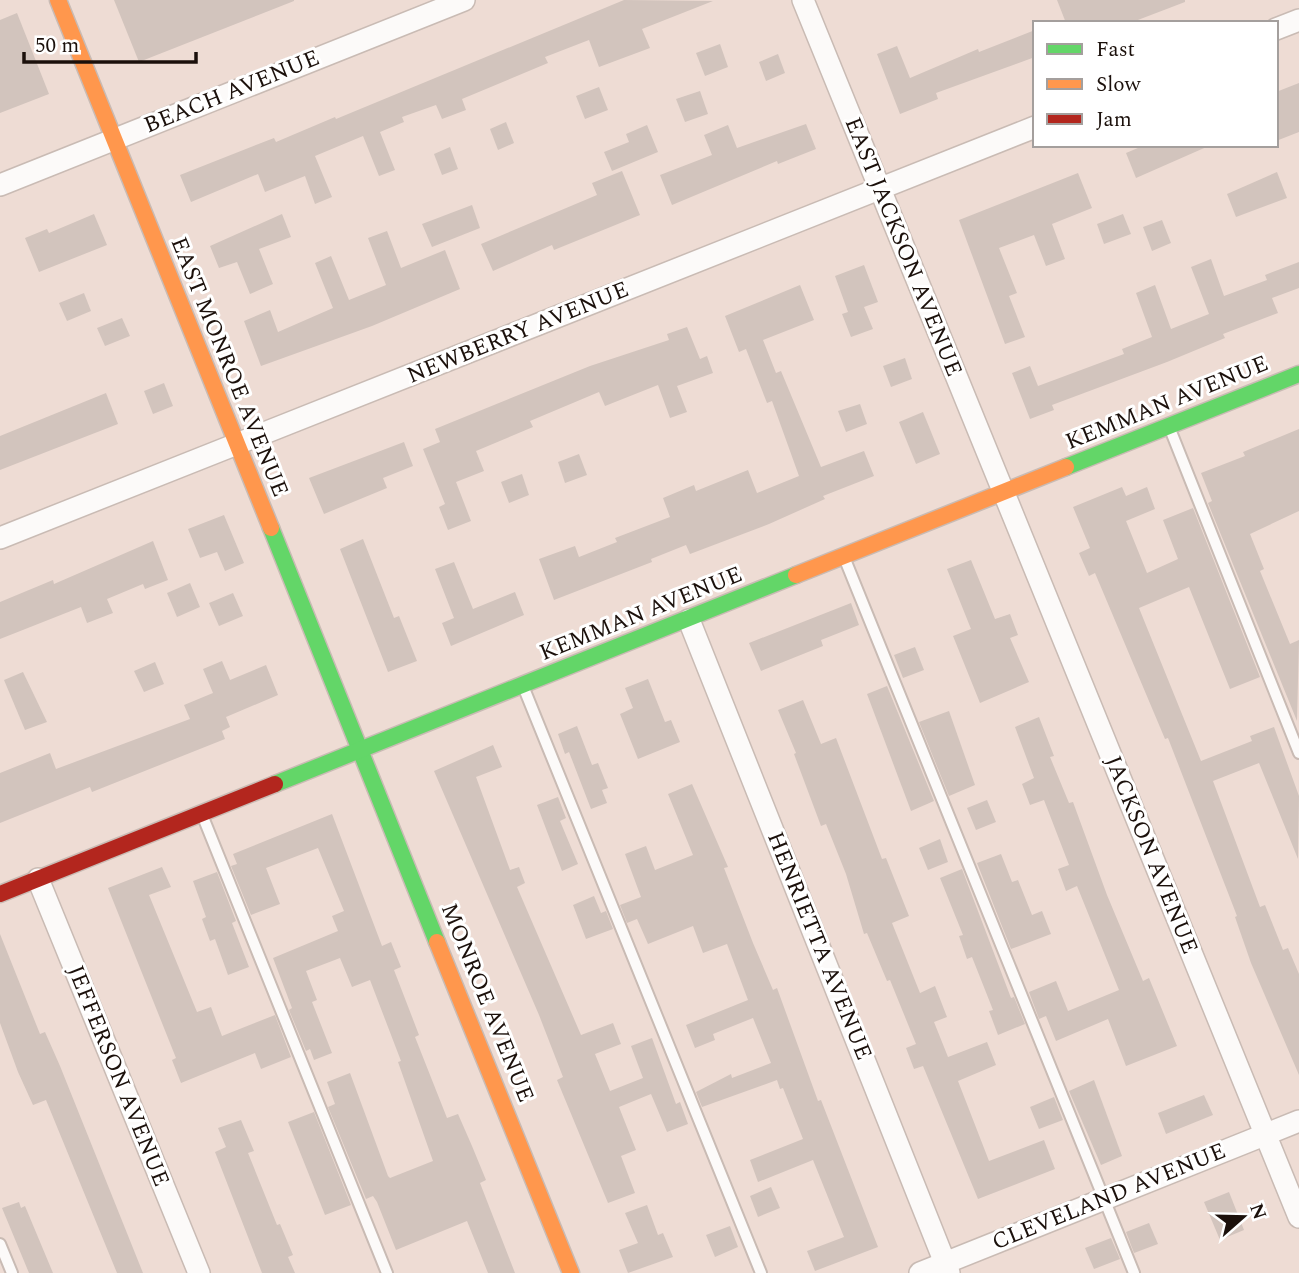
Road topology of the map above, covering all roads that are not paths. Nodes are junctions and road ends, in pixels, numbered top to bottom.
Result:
1 (58, 0) edge
2 (464, 0) edge
3 (803, 0) edge
4 (1299, 20) edge
5 (1278, 28) edge
6 (1033, 128) edge
7 (113, 140) junction
8 (0, 185) edge
9 (880, 189) junction
10 (1299, 374) edge
11 (1169, 427) junction
12 (236, 445) junction
13 (1003, 493) junction
14 (0, 538) edge
15 (844, 557) junction
16 (689, 620) junction
17 (523, 686) junction
18 (360, 751) junction
19 (1299, 753) edge
20 (202, 814) junction
21 (38, 879) junction
22 (0, 894) edge
23 (1299, 1121) edge
24 (1266, 1135) junction
25 (1105, 1199) junction
26 (1299, 1217) edge
27 (0, 1244) edge
28 (947, 1268) edge
29 (12, 1273) edge
30 (199, 1273) edge
31 (387, 1273) edge
32 (571, 1273) edge
33 (761, 1273) edge
34 (920, 1273) edge
35 (1135, 1273) edge

1 - 7 street, EAST MONROE AVENUE
2 - 7 street, BEACH AVENUE
3 - 9 street, EAST JACKSON AVENUE
4 - 5 street
6 - 9 street, NEWBERRY AVENUE
7 - 8 street, BEACH AVENUE
7 - 12 street, EAST MONROE AVENUE
9 - 12 street, NEWBERRY AVENUE
9 - 13 street, EAST JACKSON AVENUE
10 - 11 street, KEMMAN AVENUE
11 - 13 street, KEMMAN AVENUE
11 - 19 lane
12 - 14 street, NEWBERRY AVENUE
12 - 18 street, EAST MONROE AVENUE
13 - 15 street, KEMMAN AVENUE
13 - 24 street, JACKSON AVENUE
15 - 16 street, KEMMAN AVENUE
15 - 25 lane
16 - 17 street, KEMMAN AVENUE
16 - 28 street, HENRIETTA AVENUE
17 - 18 street, KEMMAN AVENUE
17 - 33 lane
18 - 20 street, KEMMAN AVENUE
18 - 32 street, MONROE AVENUE
20 - 21 street, KEMMAN AVENUE
20 - 31 lane
21 - 22 street, KEMMAN AVENUE
21 - 30 street, JEFFERSON AVENUE
23 - 24 street, CLEVELAND AVENUE
24 - 25 street, CLEVELAND AVENUE
24 - 26 street, JACKSON AVENUE
25 - 28 street, CLEVELAND AVENUE
25 - 35 lane
27 - 29 lane
28 - 34 street, CLEVELAND AVENUE

